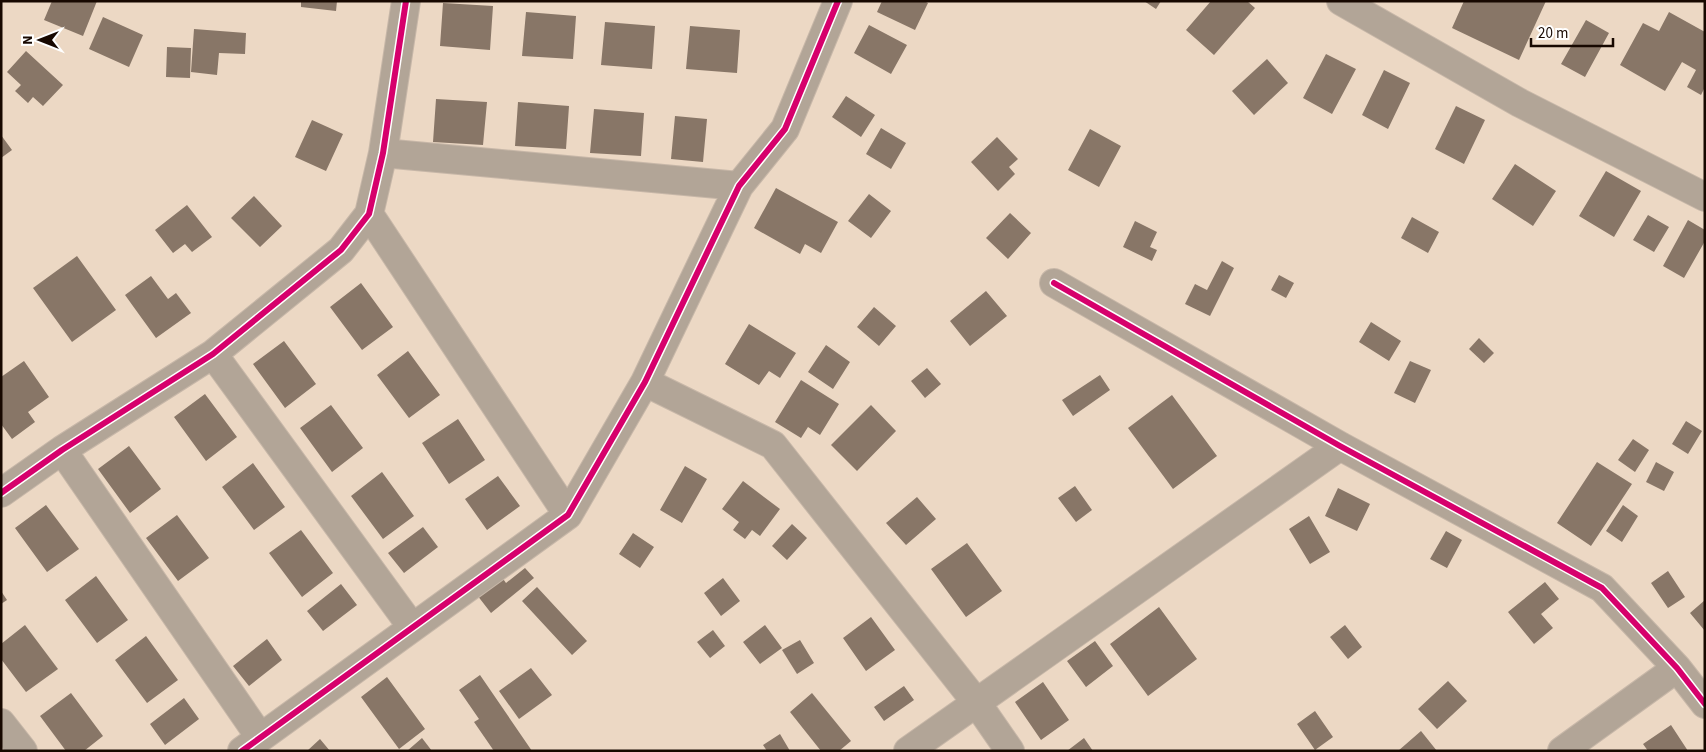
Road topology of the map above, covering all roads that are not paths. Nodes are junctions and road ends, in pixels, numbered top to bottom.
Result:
1 (406, 1) edge
2 (838, 1) edge
3 (1341, 1) edge
4 (382, 153) junction
5 (739, 186) junction
6 (1705, 197) edge
7 (369, 214) junction
8 (1054, 283) dead end
9 (214, 354) junction
10 (645, 382) junction
11 (1340, 446) junction
12 (62, 450) junction
13 (1, 494) edge
14 (568, 515) junction
15 (412, 627) junction
16 (1677, 668) junction
17 (976, 702) junction
18 (1705, 704) edge
19 (1, 723) edge
20 (251, 744) edge
21 (23, 751) edge
22 (908, 751) edge
23 (1010, 751) edge
24 (1562, 751) edge

1 - 4 street
2 - 5 street
3 - 6 street
4 - 5 street
4 - 7 street
5 - 10 street
7 - 9 street
7 - 14 street
8 - 11 street
9 - 12 street
9 - 15 street
10 - 14 street
10 - 17 street
11 - 16 street
11 - 17 street
12 - 13 street
12 - 20 street
14 - 15 street
15 - 20 street
16 - 18 street
16 - 24 street
17 - 22 street
17 - 23 street
19 - 21 street

